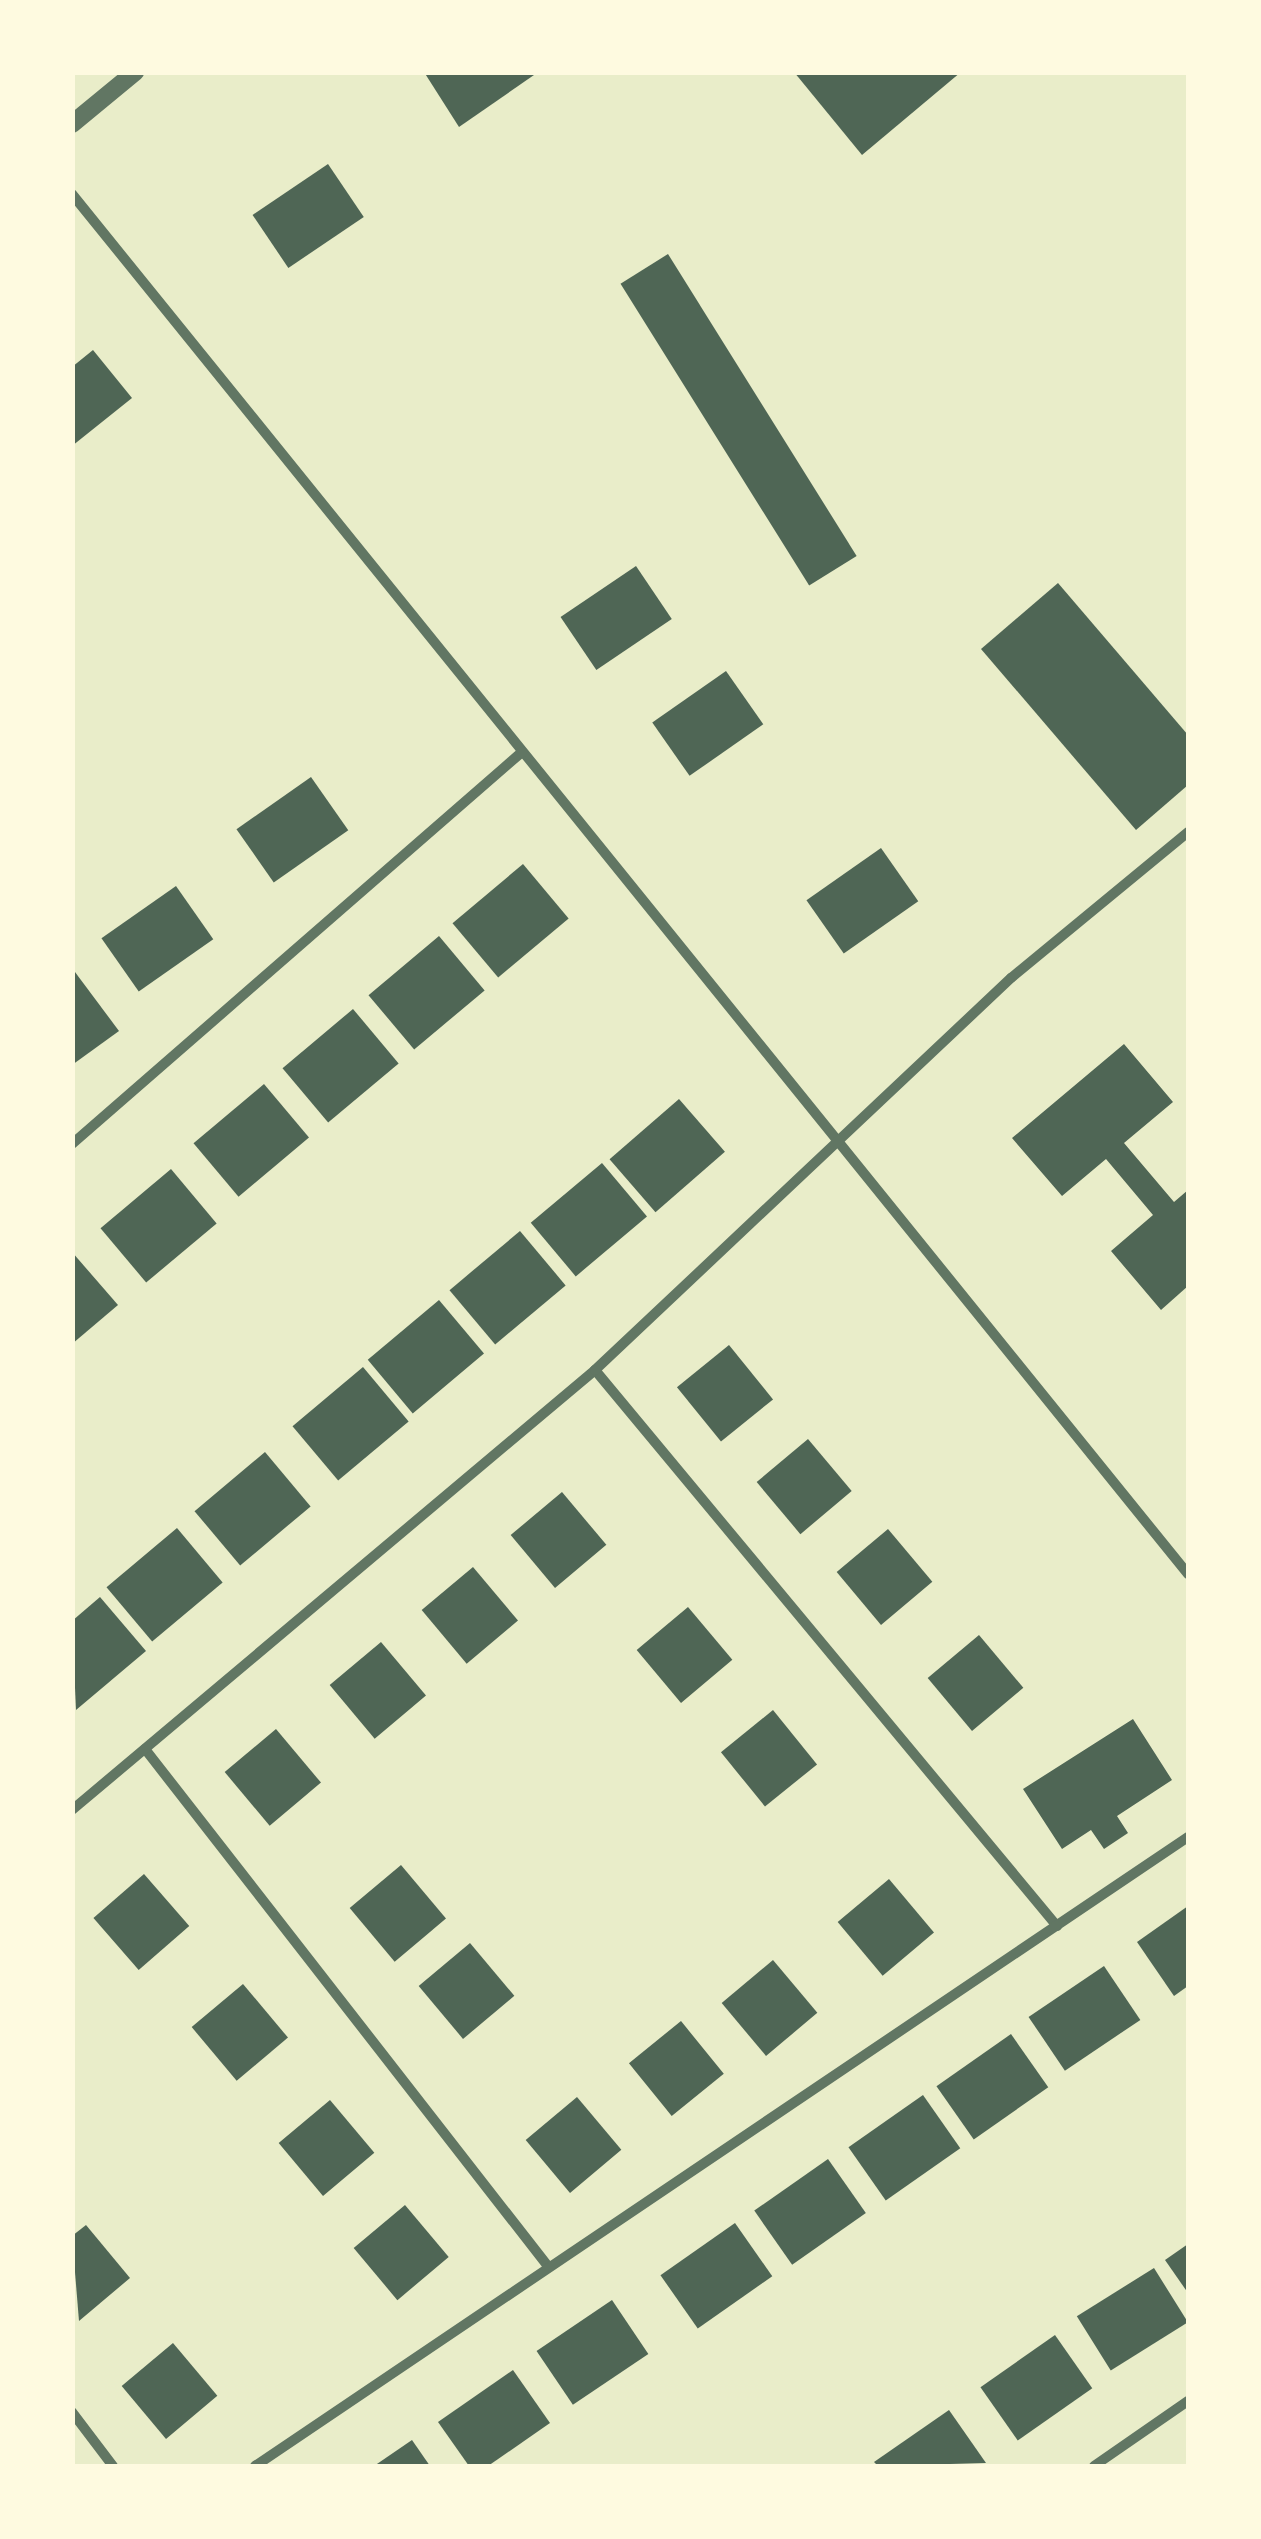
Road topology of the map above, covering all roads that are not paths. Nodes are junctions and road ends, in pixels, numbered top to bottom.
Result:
1 (135, 72) edge
2 (72, 124) edge
3 (72, 194) edge
4 (522, 752) junction
5 (1188, 832) edge
6 (841, 1138) junction
7 (72, 1144) edge
8 (595, 1370) junction
9 (1188, 1574) edge
10 (146, 1749) junction
11 (72, 1810) edge
12 (1188, 1837) edge
13 (1056, 1926) junction
14 (547, 2265) junction
15 (1188, 2401) edge
16 (72, 2412) edge
17 (114, 2466) edge
18 (255, 2466) edge
19 (1094, 2466) edge

1 - 2 street
3 - 4 street
4 - 6 street
4 - 7 street
5 - 6 street
6 - 8 street
6 - 9 street
8 - 10 street
8 - 13 street
10 - 11 street
10 - 14 street
12 - 13 street
13 - 14 street
14 - 18 street
15 - 19 street
16 - 17 street

